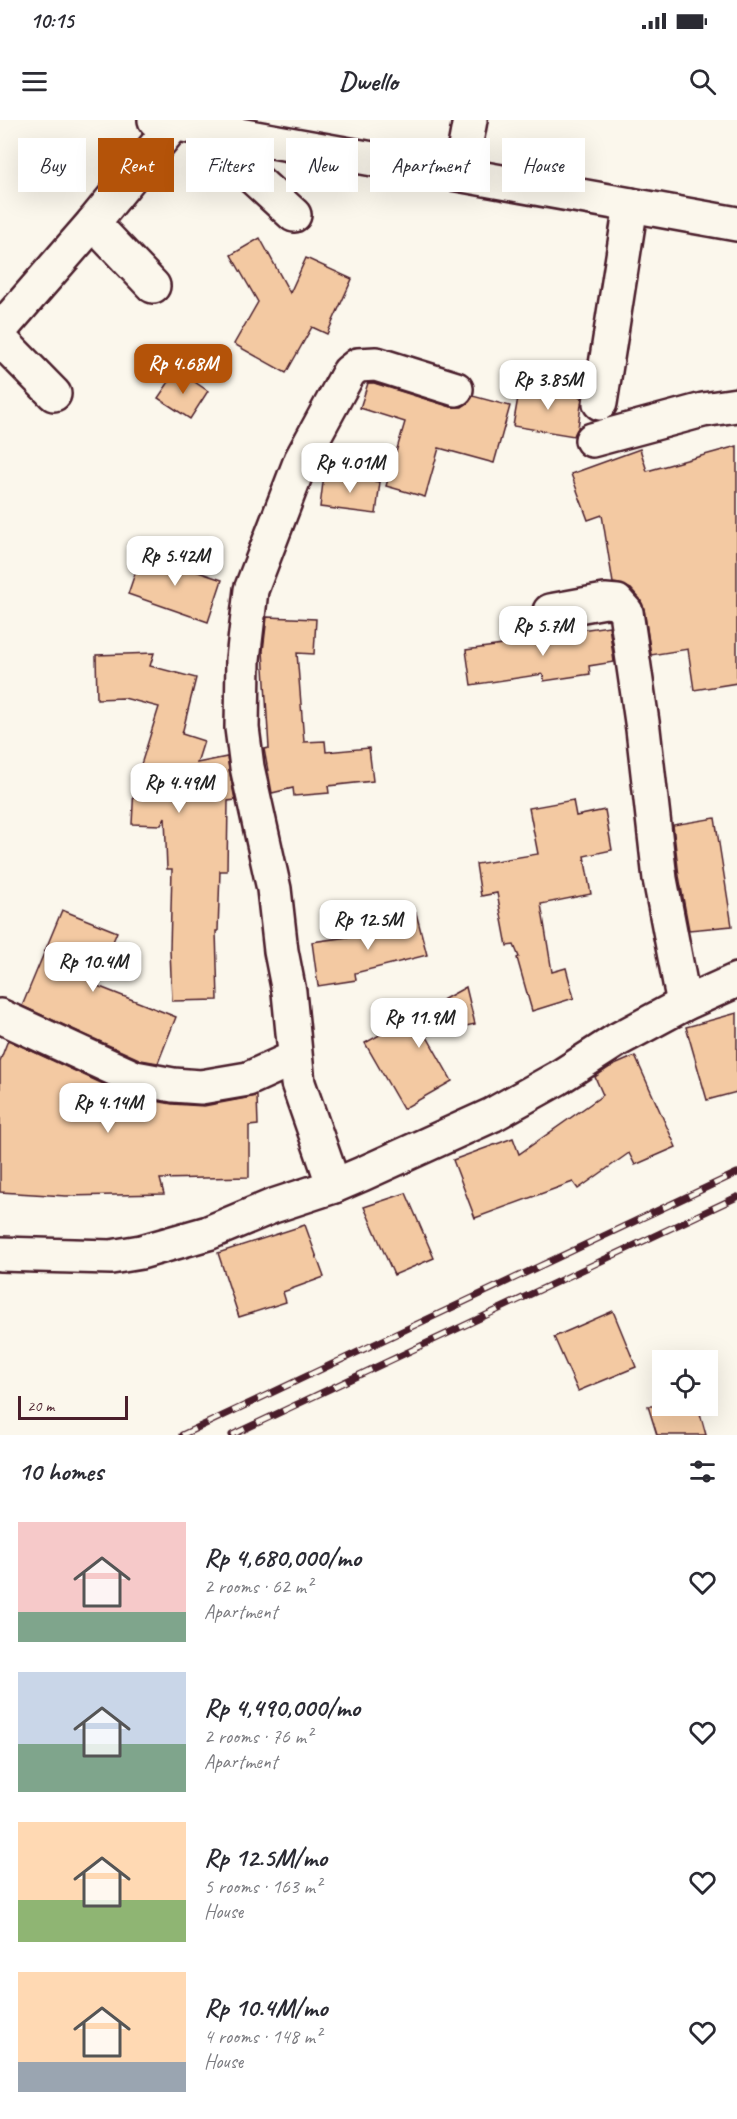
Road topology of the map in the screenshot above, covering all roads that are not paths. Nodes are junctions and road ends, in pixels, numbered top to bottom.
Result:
1 (470, 120) edge
2 (176, 124) edge
3 (467, 138) edge
4 (370, 158) edge
5 (490, 179) edge
6 (631, 205) junction
7 (294, 215) dead end
8 (93, 223) junction
9 (737, 224) edge
10 (153, 286) dead end
11 (0, 330) edge
12 (0, 339) edge
13 (456, 389) dead end
14 (54, 394) dead end
15 (600, 403) dead end
16 (737, 405) edge
17 (592, 440) dead end
18 (550, 611) dead end
19 (737, 980) edge
20 (684, 1005) junction
21 (0, 1016) edge
22 (294, 1058) junction
23 (334, 1186) junction
24 (0, 1254) edge

1 - 3 street
2 - 4 street
2 - 7 street
2 - 8 street
5 - 6 street
6 - 9 street
6 - 15 street
8 - 10 street
8 - 11 street
12 - 14 street
13 - 22 street
16 - 17 street
18 - 20 street
19 - 20 street
20 - 23 street
21 - 22 street
22 - 23 street
23 - 24 street

